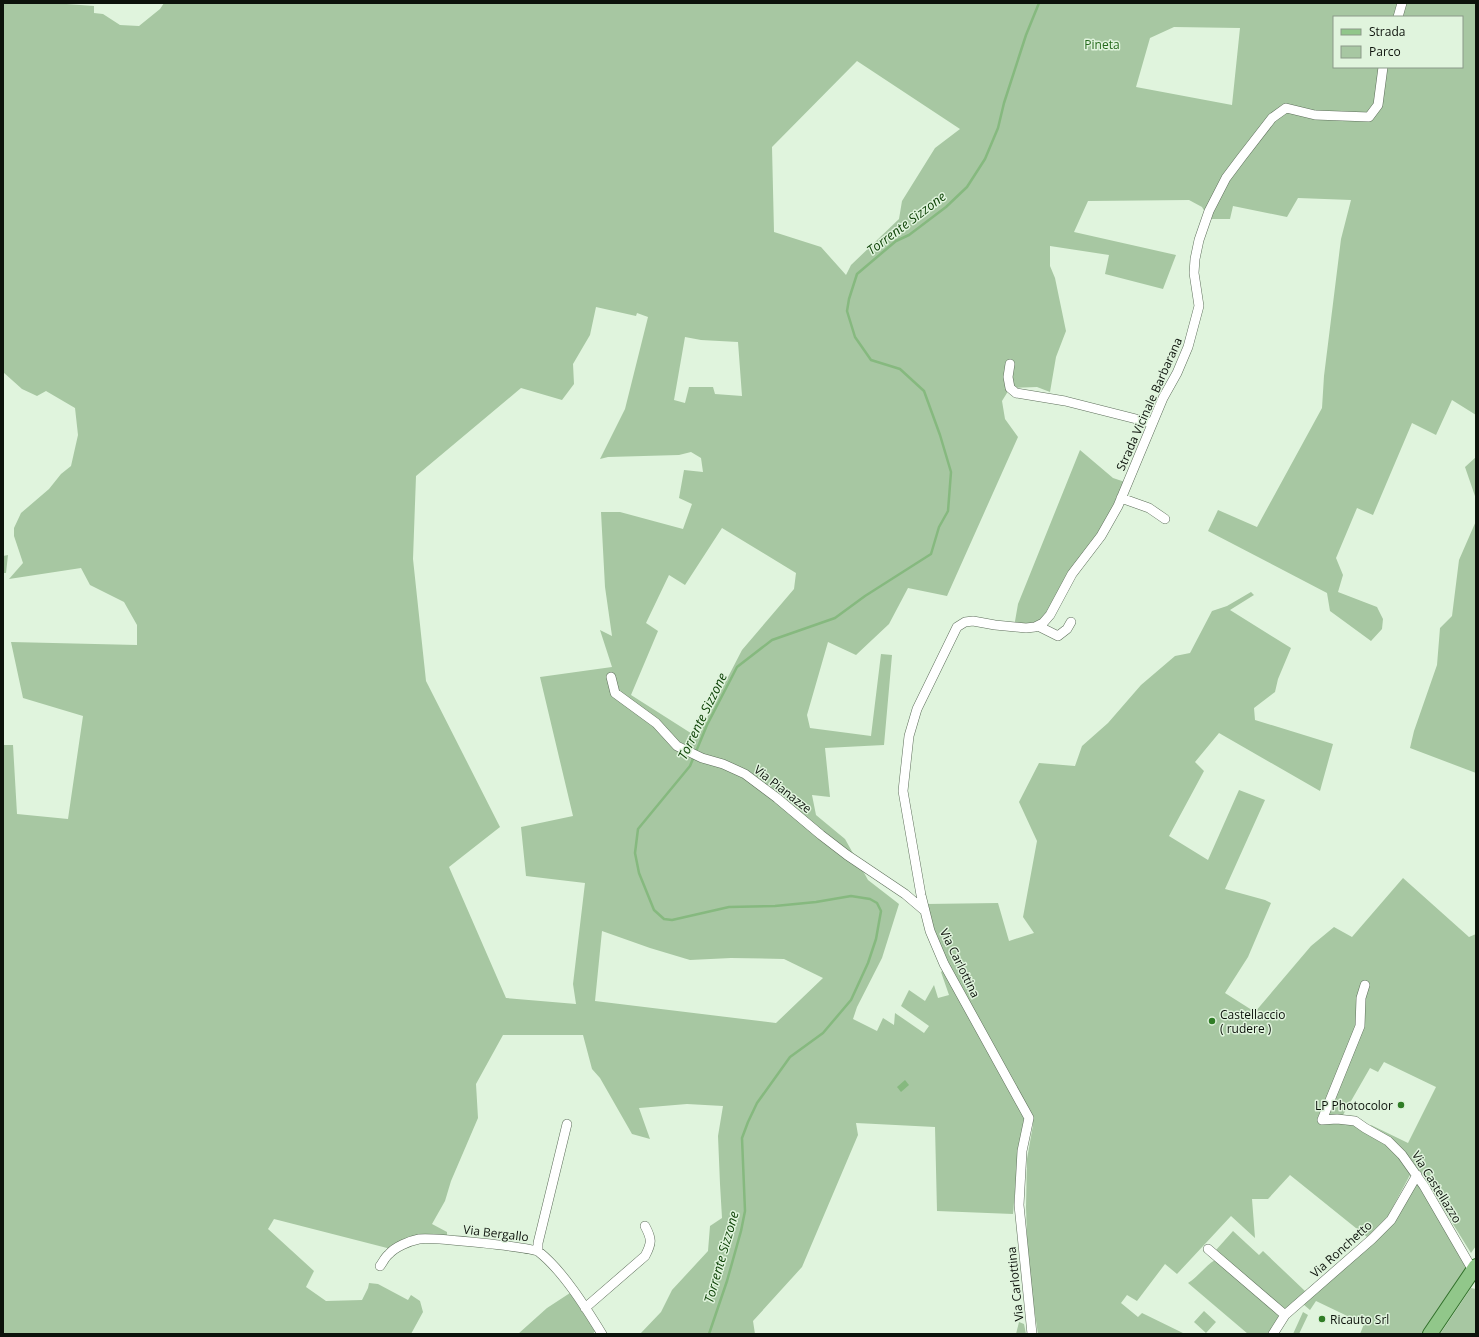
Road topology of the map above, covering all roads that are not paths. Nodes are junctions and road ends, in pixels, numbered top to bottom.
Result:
1 (1402, 3) edge
2 (1398, 16) edge
3 (1383, 68) edge
4 (1010, 364) dead end
5 (1152, 423) junction
6 (1121, 498) junction
7 (1165, 519) dead end
8 (1071, 622) dead end
9 (1038, 626) junction
10 (611, 678) dead end
11 (925, 911) junction
12 (1366, 985) dead end
13 (567, 1124) dead end
14 (1417, 1175) junction
15 (645, 1226) dead end
16 (1208, 1249) dead end
17 (538, 1251) junction
18 (380, 1266) dead end
19 (1475, 1270) edge
20 (585, 1308) junction
21 (1285, 1315) junction
22 (602, 1334) edge
23 (1032, 1334) edge
24 (1273, 1334) edge
25 (1430, 1334) edge

1 - 2 street
3 - 5 street, Strada Vicinale Barbarana
4 - 5 street
5 - 6 street, Strada Vicinale Barbarana
6 - 7 street
6 - 9 street, Strada Vicinale Barbarana
8 - 9 street
9 - 11 street, Via Carlottina
10 - 11 street, Via Pianazze
11 - 23 street, Via Carlottina
12 - 14 street, Via Castellazzo
13 - 17 street
14 - 19 street, Via Castellazzo
14 - 21 street, Via Ronchetto
15 - 20 street
16 - 21 street
17 - 18 street, Via Bergallo
17 - 20 street, Via Bergallo
19 - 25 main road
20 - 22 street, Via Bergallo
21 - 24 street, Via Ronchetto

